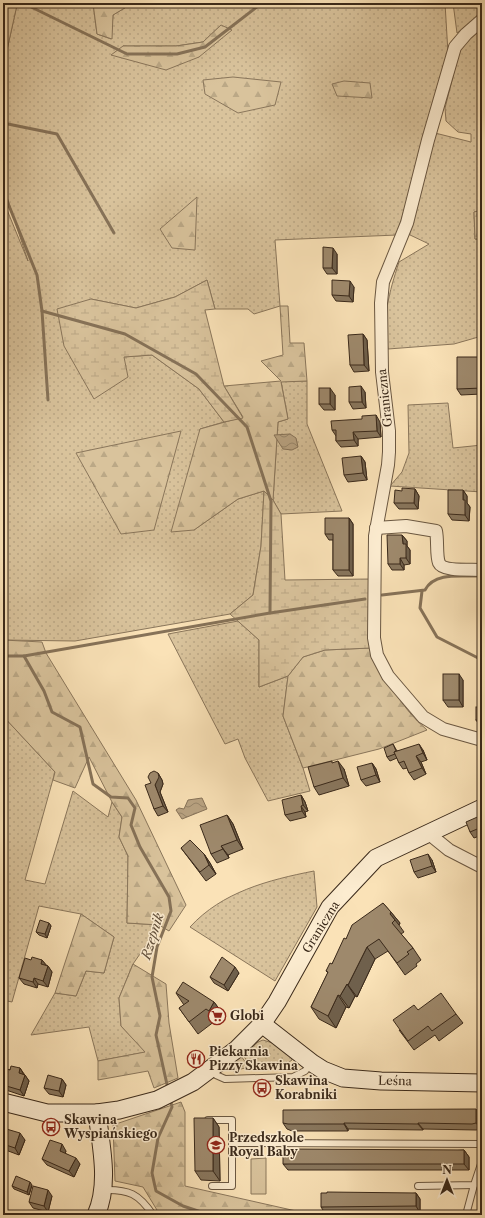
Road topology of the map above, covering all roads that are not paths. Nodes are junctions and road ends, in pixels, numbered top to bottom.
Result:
1 (482, 20) edge
2 (453, 33) dead end
3 (455, 47) junction
4 (376, 528) junction
5 (482, 570) edge
6 (482, 740) edge
7 (482, 808) edge
8 (428, 832) junction
9 (482, 867) edge
10 (262, 1024) junction
11 (312, 1063) junction
12 (210, 1069) junction
13 (482, 1083) edge
14 (3, 1102) edge
15 (97, 1114) junction
16 (202, 1120) edge
17 (232, 1143) junction
18 (482, 1144) edge
19 (482, 1162) edge
20 (474, 1185) junction
21 (212, 1186) dead end
22 (418, 1186) dead end
23 (104, 1190) junction
24 (96, 1215) edge
25 (153, 1215) edge
26 (466, 1215) edge

1 - 3 street, Graniczna
2 - 3 street
3 - 4 street, Graniczna
4 - 5 street
4 - 6 street, Graniczna
7 - 8 street, Graniczna
8 - 9 street
8 - 10 street, Graniczna
10 - 11 street, Leśna
10 - 12 street, Graniczna
11 - 12 lane
11 - 13 street, Leśna
12 - 15 street, Graniczna
14 - 15 street, Graniczna
15 - 23 street
16 - 17 lane
17 - 18 lane
17 - 21 lane
19 - 20 lane
20 - 22 lane
20 - 26 lane
23 - 24 street
23 - 25 lane

